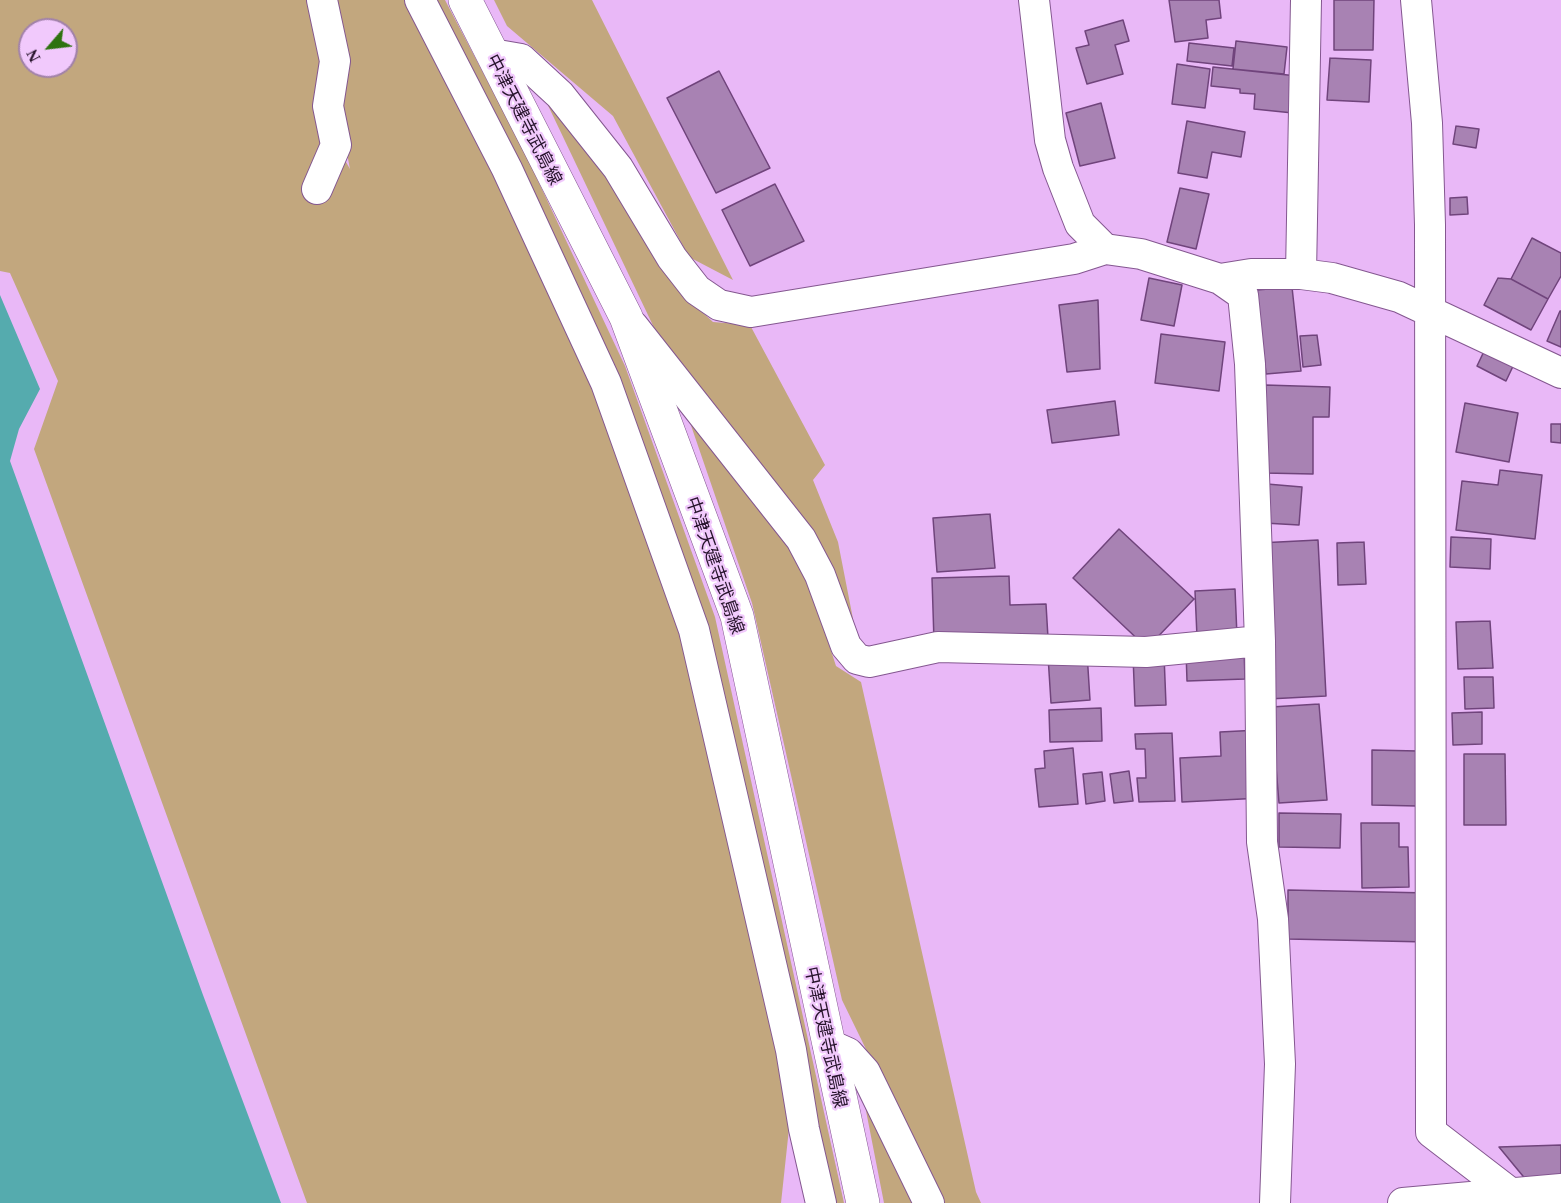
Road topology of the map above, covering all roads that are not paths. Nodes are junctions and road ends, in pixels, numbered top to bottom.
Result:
1 (322, 0) edge
2 (420, 0) edge
3 (465, 0) edge
4 (1034, 0) edge
5 (1306, 0) edge
6 (1416, 0) edge
7 (492, 54) junction
8 (317, 189) dead end
9 (1105, 249) junction
10 (1300, 274) junction
11 (1220, 279) junction
12 (1428, 308) junction
13 (626, 317) junction
14 (1561, 373) edge
15 (1260, 641) junction
16 (828, 1044) junction
17 (1561, 1189) edge
18 (1509, 1192) junction
19 (821, 1203) edge
20 (863, 1203) edge
21 (929, 1203) edge
22 (1275, 1203) edge
23 (1403, 1203) edge

1 - 8 street
2 - 19 street
3 - 7 main road, 中津天建寺武島線
4 - 9 street
5 - 10 street
6 - 12 street
7 - 9 street
7 - 13 main road, 中津天建寺武島線
9 - 11 street
10 - 11 street
10 - 12 street
11 - 15 street
12 - 14 street
12 - 18 street
13 - 15 street
13 - 16 main road, 中津天建寺武島線
15 - 22 street
16 - 20 main road, 中津天建寺武島線
16 - 21 street
17 - 18 street
18 - 23 street

